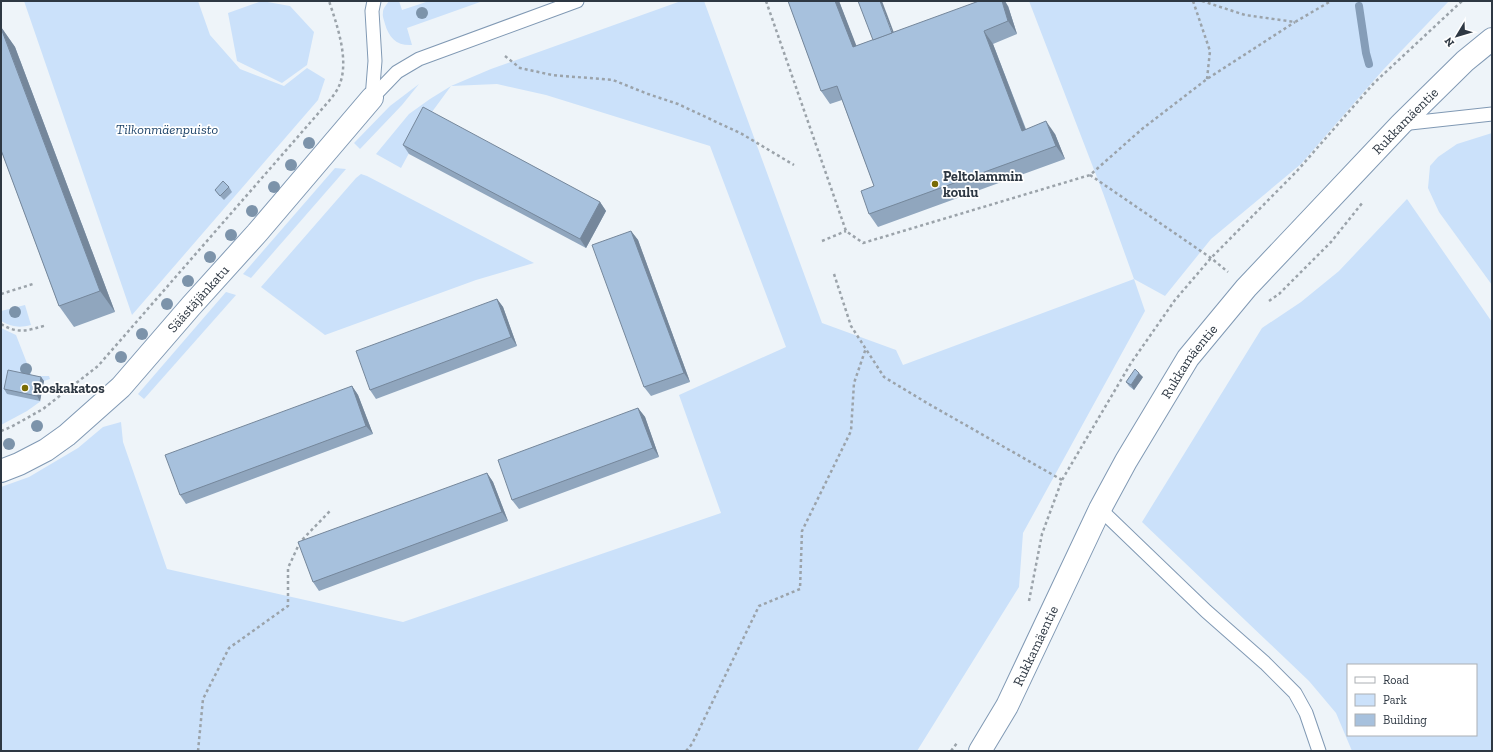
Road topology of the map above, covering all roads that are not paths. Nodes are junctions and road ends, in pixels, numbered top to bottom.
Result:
1 (374, 1) edge
2 (577, 1) edge
3 (1492, 39) edge
4 (372, 98) junction
5 (1492, 114) edge
6 (1401, 124) junction
7 (1, 471) edge
8 (1100, 509) junction
9 (980, 751) edge
10 (1319, 751) edge

1 - 4 lane
2 - 4 lane
3 - 6 main road, Rukkamäentie
4 - 7 main road, Säästäjänkatu
5 - 6 lane
6 - 8 main road, Rukkamäentie
8 - 9 main road, Rukkamäentie
8 - 10 lane

